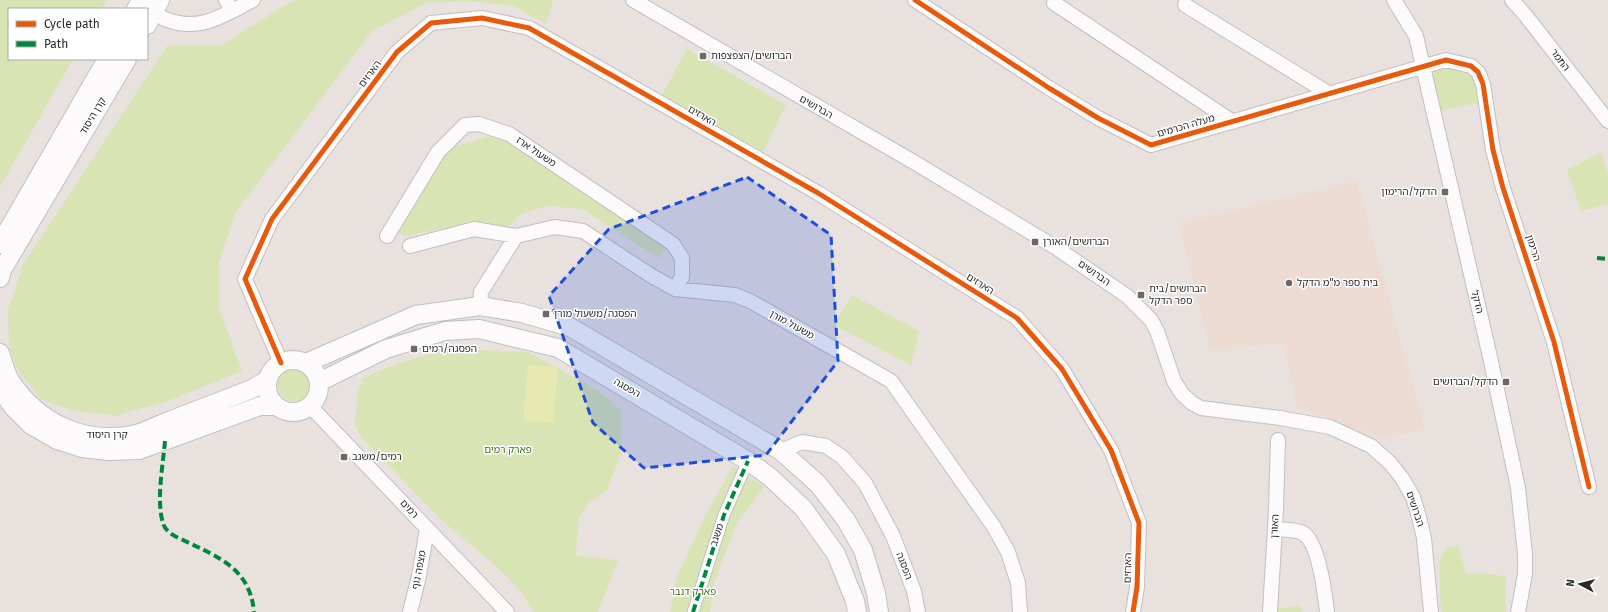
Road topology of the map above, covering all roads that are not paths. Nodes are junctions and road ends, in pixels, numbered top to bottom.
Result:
1 (253, 0) edge
2 (633, 0) edge
3 (915, 0) edge
4 (1394, 0) edge
5 (1512, 0) edge
6 (1054, 3) dead end
7 (1185, 5) dead end
8 (229, 6) edge
9 (148, 9) edge
10 (106, 60) edge
11 (126, 60) edge
12 (1423, 66) junction
13 (1328, 93) junction
14 (1608, 121) edge
15 (1233, 122) junction
16 (387, 236) dead end
17 (516, 236) junction
18 (0, 244) edge
19 (410, 246) dead end
20 (0, 278) edge
21 (675, 289) junction
22 (480, 306) junction
23 (479, 329) junction
24 (0, 353) edge
25 (281, 363) junction
26 (306, 363) junction
27 (267, 380) junction
28 (319, 382) junction
29 (0, 388) edge
30 (276, 406) junction
31 (310, 406) junction
32 (1278, 440) dead end
33 (781, 451) junction
34 (748, 461) junction
35 (1588, 487) dead end
36 (426, 529) junction
37 (1275, 529) junction
38 (410, 612) edge
39 (507, 612) edge
40 (693, 612) edge
41 (857, 612) edge
42 (879, 612) edge
43 (918, 612) edge
44 (1020, 612) edge
45 (1134, 612) edge
46 (1270, 612) edge
47 (1327, 612) edge
48 (1431, 612) edge
49 (1518, 612) edge

1 - 8 street
2 - 48 street, הברושים
3 - 15 street, מעלה הכרמים
4 - 12 street, הדקל
5 - 14 street, התמר
6 - 15 street
7 - 13 street
8 - 9 street
10 - 18 street, קרן היסוד
11 - 20 street, קרן היסוד
12 - 13 street, מעלה הכרמים
12 - 35 street, הרימון
12 - 49 street, הדקל
13 - 15 street, מעלה הכרמים
16 - 21 street, משעול ארז
17 - 19 street
17 - 21 street, משעול מורן
17 - 22 street
21 - 44 street, משעול מורן
22 - 23 street
22 - 26 street
22 - 33 street
23 - 28 street, הפסגה
23 - 34 street, הפסגה
24 - 27 street, קרן היסוד
25 - 26 street
25 - 27 street
25 - 45 street, הארזים
26 - 28 street
27 - 30 street
28 - 31 street
29 - 30 street, קרן היסוד
30 - 31 street
31 - 36 street, רמים
32 - 37 street, האורן
33 - 42 street
33 - 43 street, הפסגה
34 - 40 street, משגב
34 - 41 street, הפסגה
36 - 38 street, מצפה נוף
36 - 39 street, רמים
37 - 46 street, האורן
37 - 47 street

